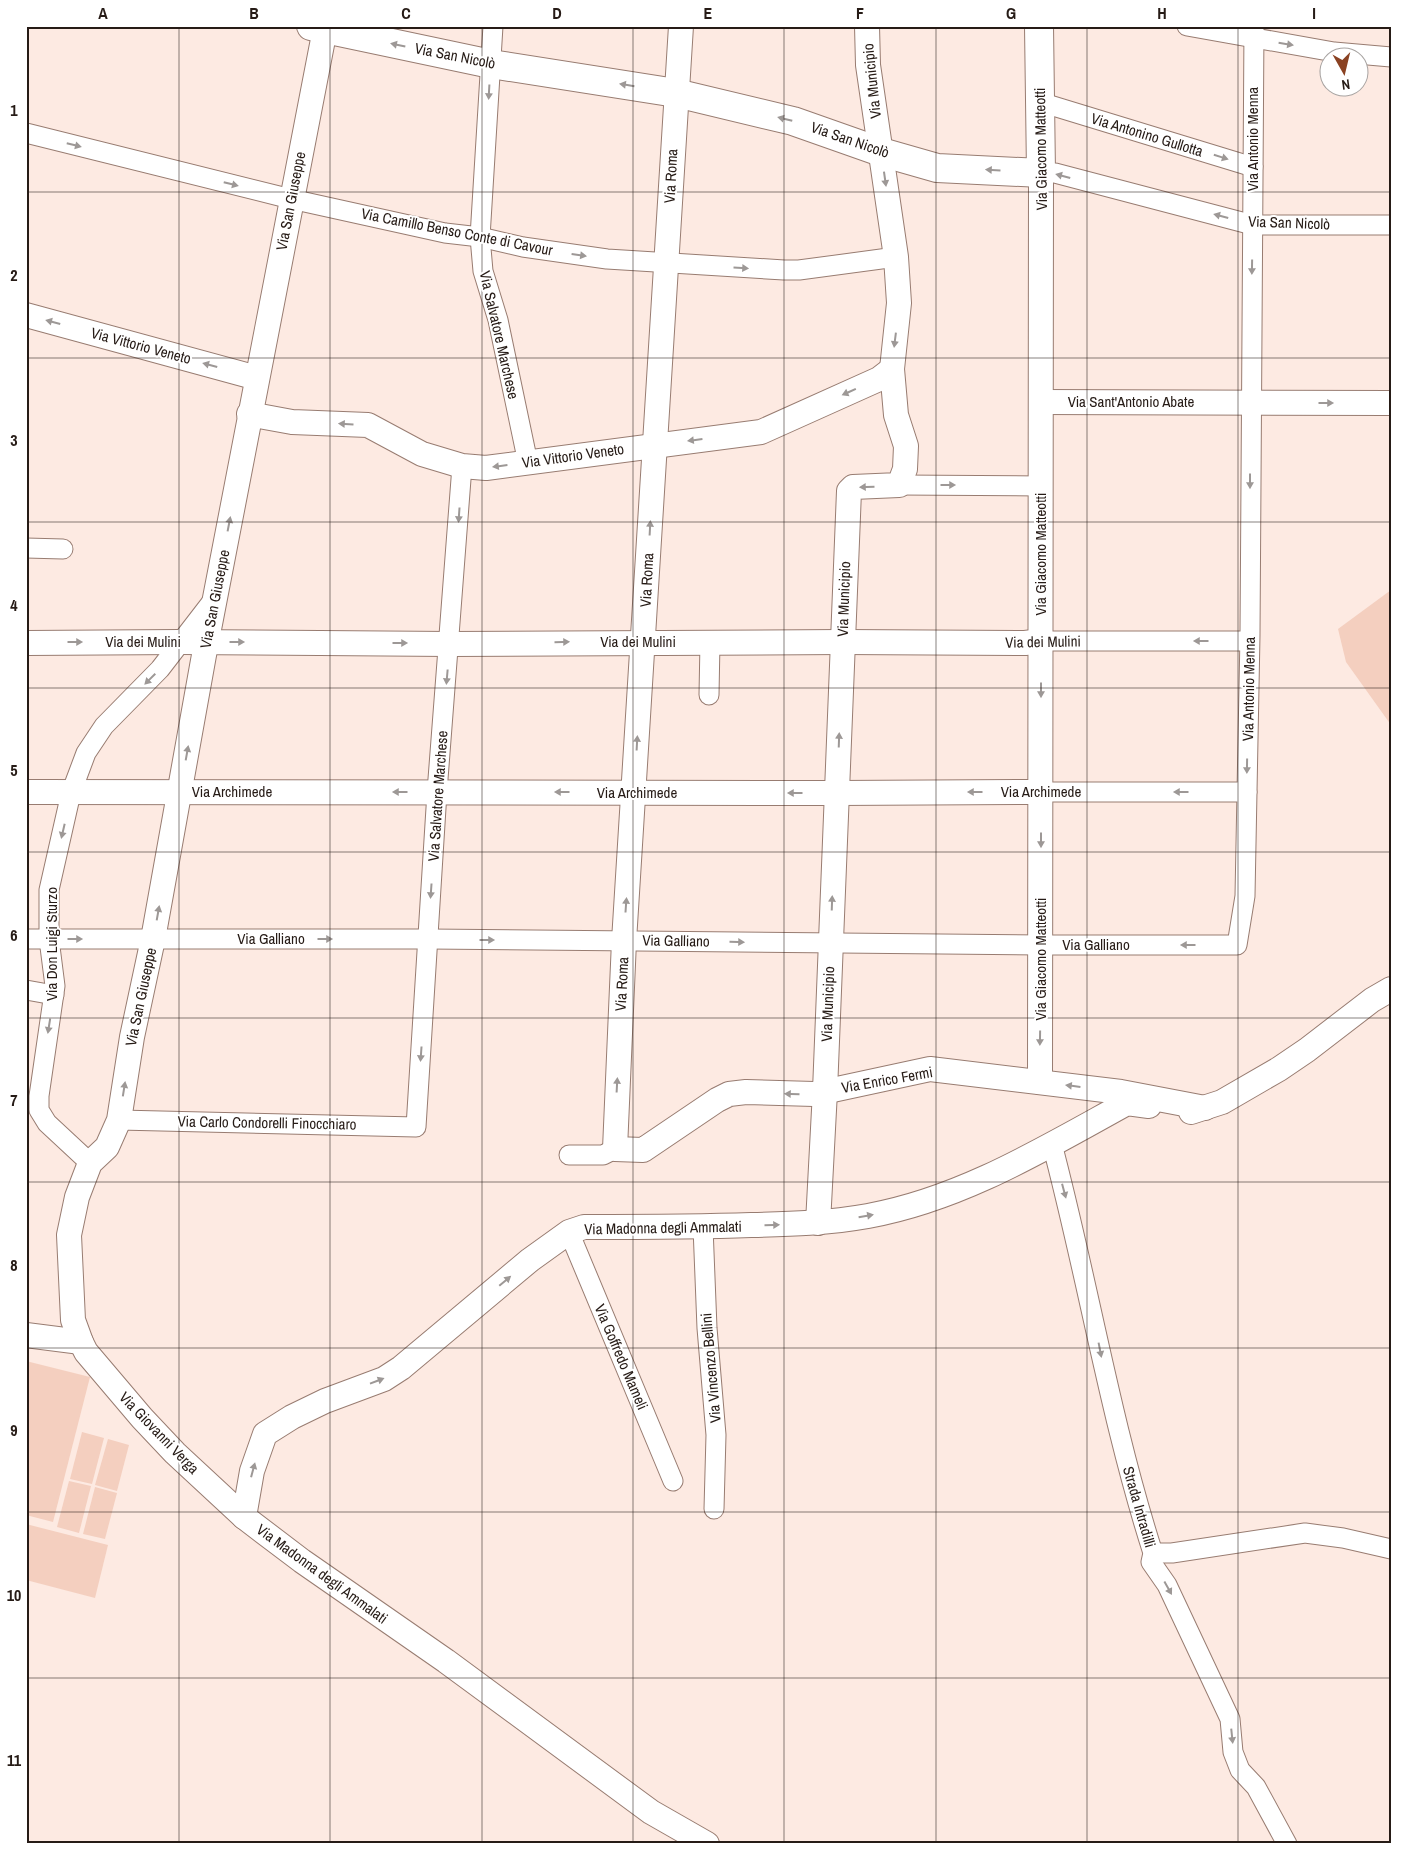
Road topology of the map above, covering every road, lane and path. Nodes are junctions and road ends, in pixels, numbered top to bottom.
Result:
1 (493, 26) edge
2 (681, 26) edge
3 (867, 26) edge
4 (1039, 26) edge
5 (1187, 26) edge
6 (323, 27) edge
7 (1254, 33) edge
8 (1391, 57) edge
9 (491, 64) junction
10 (676, 93) junction
11 (1040, 102) junction
12 (26, 133) edge
13 (881, 152) junction
14 (1253, 167) junction
15 (1041, 173) junction
16 (291, 199) junction
17 (1253, 225) junction
18 (1391, 225) edge
19 (480, 237) junction
20 (896, 257) junction
21 (666, 263) junction
22 (26, 315) edge
23 (892, 370) junction
24 (256, 378) junction
25 (1041, 402) junction
26 (1251, 402) junction
27 (1391, 403) edge
28 (250, 414) junction
29 (655, 444) junction
30 (528, 463) junction
31 (462, 466) junction
32 (899, 485) junction
33 (1041, 486) junction
34 (26, 548) edge
35 (63, 549) dead end
36 (215, 598) junction
37 (1249, 641) junction
38 (181, 642) junction
39 (207, 642) junction
40 (643, 642) junction
41 (710, 642) junction
42 (843, 642) junction
43 (1041, 642) junction
44 (26, 643) edge
45 (450, 644) junction
46 (709, 695) dead end
47 (26, 792) edge
48 (180, 792) junction
49 (437, 792) junction
50 (634, 792) junction
51 (1041, 792) junction
52 (1247, 792) junction
53 (72, 793) junction
54 (837, 793) junction
55 (26, 939) edge
56 (49, 939) junction
57 (153, 939) junction
58 (428, 939) junction
59 (624, 941) junction
60 (830, 944) junction
61 (1041, 945) junction
62 (1236, 945) joint
63 (1391, 989) edge
64 (26, 990) edge
65 (54, 995) junction
66 (1040, 1082) junction
67 (825, 1091) junction
68 (1205, 1108) junction
69 (119, 1120) junction
70 (416, 1126) joint
71 (615, 1141) junction
72 (1052, 1144) junction
73 (569, 1155) dead end
74 (90, 1163) junction
75 (818, 1223) junction
76 (703, 1227) junction
77 (569, 1232) junction
78 (26, 1329) edge
79 (77, 1331) junction
80 (26, 1334) edge
81 (673, 1481) dead end
82 (714, 1509) dead end
83 (244, 1518) junction
84 (1391, 1549) edge
85 (1153, 1553) junction
86 (707, 1844) edge
87 (1287, 1844) edge

1 - 9 street, Via Salvatore Marchese
2 - 10 street, Via Roma
3 - 13 street, Via Municipio
4 - 11 main road, Via Giacomo Matteotti
5 - 7 street
9 -> 6 main road, Via San Nicolò
6 - 16 street, Via San Giuseppe
7 -> 8 street
7 - 14 street, Via Antonio Menna
10 -> 9 main road, Via San Nicolò
9 -> 19 street, Via Salvatore Marchese
13 -> 10 main road, Via San Nicolò
10 - 21 street, Via Roma
11 -> 14 street, Via Antonino Gullotta
11 - 15 main road, Via Giacomo Matteotti
12 -> 16 street, Via Camillo Benso Conte di Cavour
15 -> 13 main road, Via San Nicolò
13 -> 20 street, Via Municipio
14 - 17 street, Via Antonio Menna
17 -> 15 street, Via San Nicolò
15 - 25 street, Via Giacomo Matteotti
16 - 19 street, Via Camillo Benso Conte di Cavour
16 - 24 street, Via San Giuseppe
17 - 18 street, Via San Nicolò
17 -> 26 street, Via Antonio Menna
19 -> 21 street, Via Camillo Benso Conte di Cavour
19 - 30 street, Via Salvatore Marchese
21 -> 20 street, Via Camillo Benso Conte di Cavour
20 -> 23 street, Via Municipio
21 - 29 street, Via Roma
24 -> 22 street, Via Vittorio Veneto
23 -> 29 street, Via Vittorio Veneto
23 - 32 street, Via Municipio
24 - 28 street, Via San Giuseppe
25 - 26 street, Via Sant'Antonio Abate
25 - 33 street, Via Giacomo Matteotti
26 -> 27 street, Via Sant'Antonio Abate
26 -> 37 street, Via Antonio Menna
31 -> 28 street, Via Vittorio Veneto
36 -> 28 street, Via San Giuseppe
29 - 30 street, Via Vittorio Veneto
40 -> 29 street, Via Roma
30 -> 31 street, Via Vittorio Veneto
31 -> 45 street, Via Salvatore Marchese
32 -> 33 street
32 -> 42 street, Via Municipio
33 - 43 street, Via Giacomo Matteotti
34 - 35 street
36 - 38 street, Via Don Luigi Sturzo
36 - 39 street, Via San Giuseppe
37 -> 43 street, Via dei Mulini
37 -> 52 street, Via Antonio Menna
38 - 39 street, Via dei Mulini
44 -> 38 street, Via dei Mulini
38 -> 53 street, Via Don Luigi Sturzo
39 -> 45 street, Via dei Mulini
48 -> 39 street, Via San Giuseppe
40 - 41 street, Via dei Mulini
45 -> 40 street, Via dei Mulini
50 -> 40 street, Via Roma
41 - 42 street, Via dei Mulini
41 - 46 street
42 - 43 street, Via dei Mulini
54 -> 42 street, Via Municipio
43 -> 51 street, Via Giacomo Matteotti
45 -> 49 street, Via Salvatore Marchese
47 - 53 street, Via Archimede
49 -> 48 street, Via Archimede
48 - 53 street, Via Archimede
57 -> 48 street, Via San Giuseppe
50 -> 49 street, Via Archimede
49 -> 58 street, Via Salvatore Marchese
54 -> 50 street, Via Archimede
59 -> 50 street, Via Roma
52 -> 51 street, Via Archimede
51 -> 54 street, Via Archimede
51 -> 61 street, Via Giacomo Matteotti
52 - 62 street, Via Antonio Menna
53 -> 56 street, Via Don Luigi Sturzo
60 -> 54 street, Via Municipio
55 - 56 street, Via Galliano
56 -> 57 street, Via Galliano
56 - 65 street, Via Don Luigi Sturzo
57 -> 58 street, Via Galliano
69 -> 57 street, Via San Giuseppe
58 -> 59 street, Via Galliano
58 -> 70 street, Via Salvatore Marchese
59 -> 60 street, Via Galliano
71 -> 59 street, Via Roma
60 - 61 street, Via Galliano
60 - 67 street, Via Municipio
62 -> 61 street, Via Galliano
61 -> 66 street, Via Giacomo Matteotti
63 - 68 street
64 - 65 street
65 -> 74 street, Via Don Luigi Sturzo
66 - 67 street, Via Enrico Fermi
68 -> 66 street, Via Enrico Fermi
67 -> 71 street, Via Enrico Fermi
67 - 75 street, Via Municipio
68 - 72 street
69 - 70 street, Via Carlo Condorelli Finocchiaro
69 - 74 street, Via San Giuseppe
71 - 73 street
75 -> 72 street
72 -> 85 street, Strada Intradilli
74 - 79 street
76 -> 75 street, Via Madonna degli Ammalati
76 - 77 street, Via Madonna degli Ammalati
76 - 82 street, Via Vincenzo Bellini
77 - 81 street, Via Goffredo Mameli
83 -> 77 street, Via Madonna degli Ammalati
78 - 79 street
79 - 80 street
79 - 83 street, Via Giovanni Verga
83 - 86 street, Via Madonna degli Ammalati
84 - 85 street
85 -> 87 street, Strada Intradilli

